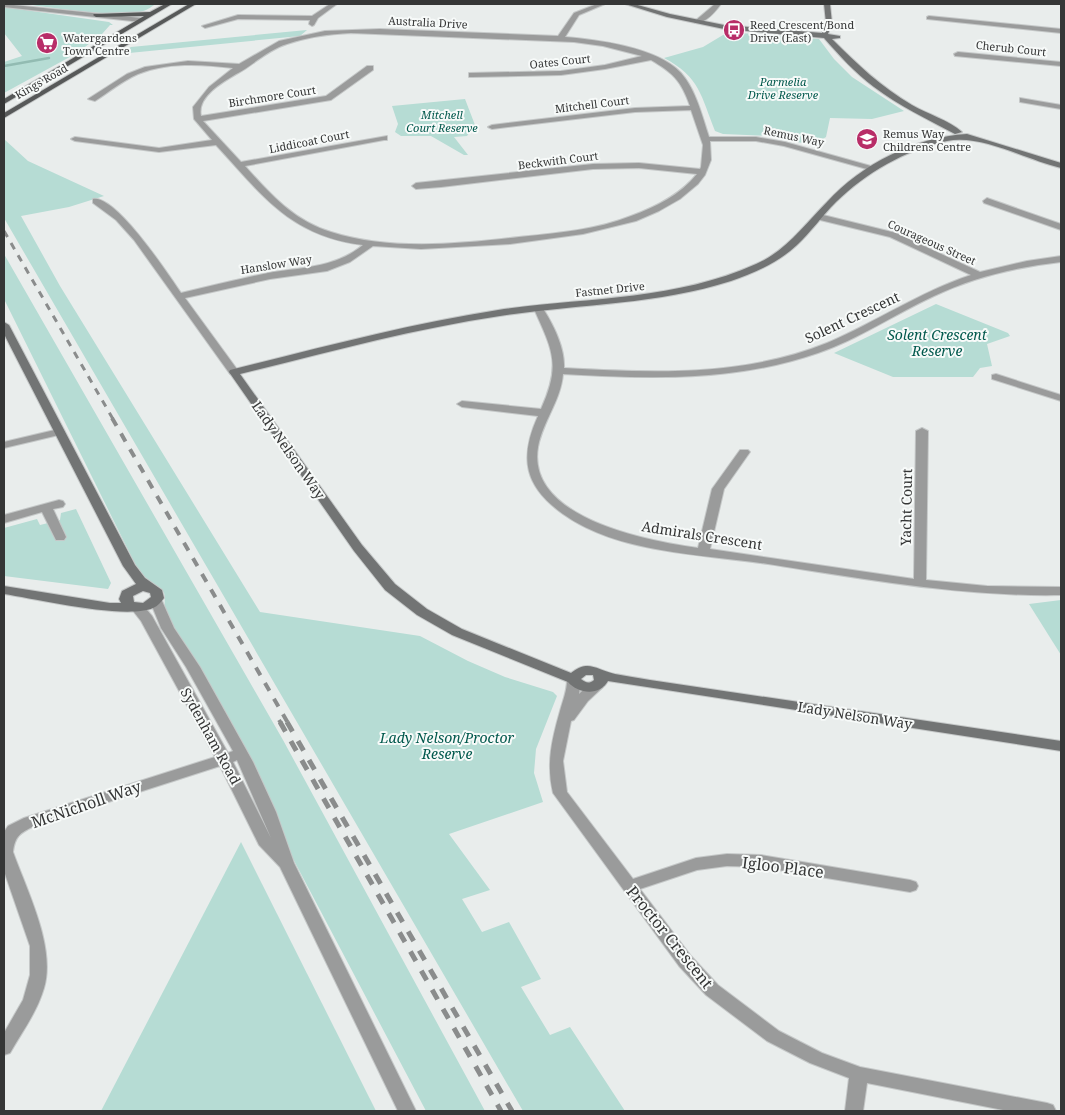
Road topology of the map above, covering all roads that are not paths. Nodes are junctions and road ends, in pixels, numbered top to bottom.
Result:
1 (169, 4) edge
2 (193, 4) edge
3 (334, 4) edge
4 (602, 4) edge
5 (628, 4) edge
6 (718, 4) edge
7 (827, 4) edge
8 (4, 5) edge
9 (75, 13) junction
10 (151, 14) junction
11 (96, 15) junction
12 (314, 18) junction
13 (929, 18) dead end
14 (116, 21) junction
15 (138, 22) junction
16 (697, 22) junction
17 (158, 25) junction
18 (205, 26) dead end
19 (1061, 31) edge
20 (323, 34) junction
21 (829, 35) junction
22 (560, 39) junction
23 (86, 53) junction
24 (958, 54) dead end
25 (648, 57) junction
26 (1061, 64) edge
27 (242, 67) junction
28 (370, 68) dead end
29 (472, 75) dead end
30 (92, 99) dead end
31 (1023, 100) dead end
32 (4, 102) edge
33 (1061, 106) edge
34 (694, 108) junction
35 (4, 116) edge
36 (198, 119) junction
37 (492, 127) dead end
38 (965, 133) junction
39 (384, 138) dead end
40 (75, 139) dead end
41 (707, 139) junction
42 (217, 142) junction
43 (239, 165) junction
44 (1061, 166) edge
45 (874, 168) junction
46 (702, 172) junction
47 (416, 186) dead end
48 (987, 200) dead end
49 (96, 201) dead end
50 (819, 217) junction
51 (1061, 226) edge
52 (371, 243) junction
53 (1061, 259) edge
54 (978, 275) junction
55 (179, 296) junction
56 (539, 309) junction
57 (4, 325) edge
58 (234, 372) junction
59 (558, 372) junction
60 (996, 377) dead end
61 (1061, 398) edge
62 (462, 404) dead end
63 (545, 413) junction
64 (922, 431) dead end
65 (59, 432) junction
66 (4, 445) edge
67 (744, 452) dead end
68 (59, 504) dead end
69 (46, 508) junction
70 (4, 519) edge
71 (60, 537) dead end
72 (703, 551) junction
73 (129, 566) junction
74 (920, 582) junction
75 (4, 590) edge
76 (1061, 590) edge
77 (154, 594) junction
78 (131, 601) junction
79 (518, 656) junction
80 (574, 679) junction
81 (595, 679) junction
82 (563, 725) junction
83 (1061, 746) edge
84 (240, 754) junction
85 (224, 759) junction
86 (8, 827) edge
87 (286, 863) junction
88 (910, 886) dead end
89 (629, 887) junction
90 (4, 1048) edge
91 (858, 1074) junction
92 (407, 1111) edge
93 (854, 1111) edge
94 (1047, 1111) edge

1 - 10 main road, Kings Road
2 - 17 main road, Kings Road
3 - 12 street
4 - 22 street
5 - 16 street
6 - 16 street
7 - 21 street
8 - 9 street
9 - 11 street
9 - 14 street
10 - 11 main road
10 - 15 main road, Kings Road
11 - 15 street
12 - 18 street
12 - 20 street
13 - 19 street
14 - 15 street
14 - 23 main road
15 - 17 main road
15 - 23 main road, Kings Road
16 - 21 street
17 - 35 main road, Kings Road
20 - 22 street, Australia Drive
20 - 27 street, Australia Drive
21 - 38 street
22 - 25 street, Australia Drive
23 - 32 main road, Kings Road
24 - 26 street, Cherub Court
25 - 29 street, Oates Court
25 - 34 street, Australia Drive
27 - 30 street
27 - 36 street, Australia Drive
28 - 36 street, Birchmore Court
31 - 33 street
34 - 37 street, Mitchell Court
34 - 41 street, Australia Drive
36 - 42 street, Australia Drive
38 - 44 street
38 - 45 street, Fastnet Drive
39 - 43 street, Liddicoat Court
40 - 42 street
41 - 45 street, Remus Way
41 - 46 street, Australia Drive
42 - 43 street, Australia Drive
43 - 52 street, Australia Drive
45 - 50 street, Fastnet Drive
46 - 47 street, Beckwith Court
46 - 52 street, Australia Drive
48 - 51 street
49 - 55 street, Lady Nelson Way
50 - 54 street, Courageous Street
50 - 56 street, Fastnet Drive
52 - 55 street, Hanslow Way
53 - 54 street, Solent Crescent
54 - 59 street, Solent Crescent
55 - 58 street, Lady Nelson Way
56 - 58 street, Fastnet Drive
56 - 59 street, Admirals Crescent
57 - 65 street, Sydenham Road
58 - 79 street, Lady Nelson Way
59 - 63 street, Admirals Crescent
60 - 61 street
62 - 63 street
63 - 72 street, Admirals Crescent
64 - 74 street, Yacht Court
65 - 66 street
65 - 73 street, Sydenham Road
67 - 72 street
68 - 69 street
69 - 70 street
69 - 71 street
72 - 74 street, Admirals Crescent
73 - 77 street, Sydenham Road
73 - 78 street, Sydenham Road
74 - 76 street, Admirals Crescent
75 - 78 street
77 - 78 street
77 - 78 street
77 - 84 street, Sydenham Road
78 - 85 street, Sydenham Road
79 - 80 street, Lady Nelson Way
79 - 81 street, Lady Nelson Way
80 - 81 street, Lady Nelson Way
80 - 81 street
80 - 82 street, Proctor Crescent
81 - 82 street
81 - 83 street, Lady Nelson Way
82 - 89 street, Proctor Crescent
84 - 85 street, McNicholl Way
84 - 87 street, Sydenham Road
85 - 86 street, McNicholl Way
85 - 87 street, Sydenham Road
86 - 90 street, McNicholl Way
87 - 92 street, Sydenham Road
88 - 89 street, Igloo Place
89 - 91 street, Proctor Crescent
91 - 93 street
91 - 94 street, Proctor Crescent

